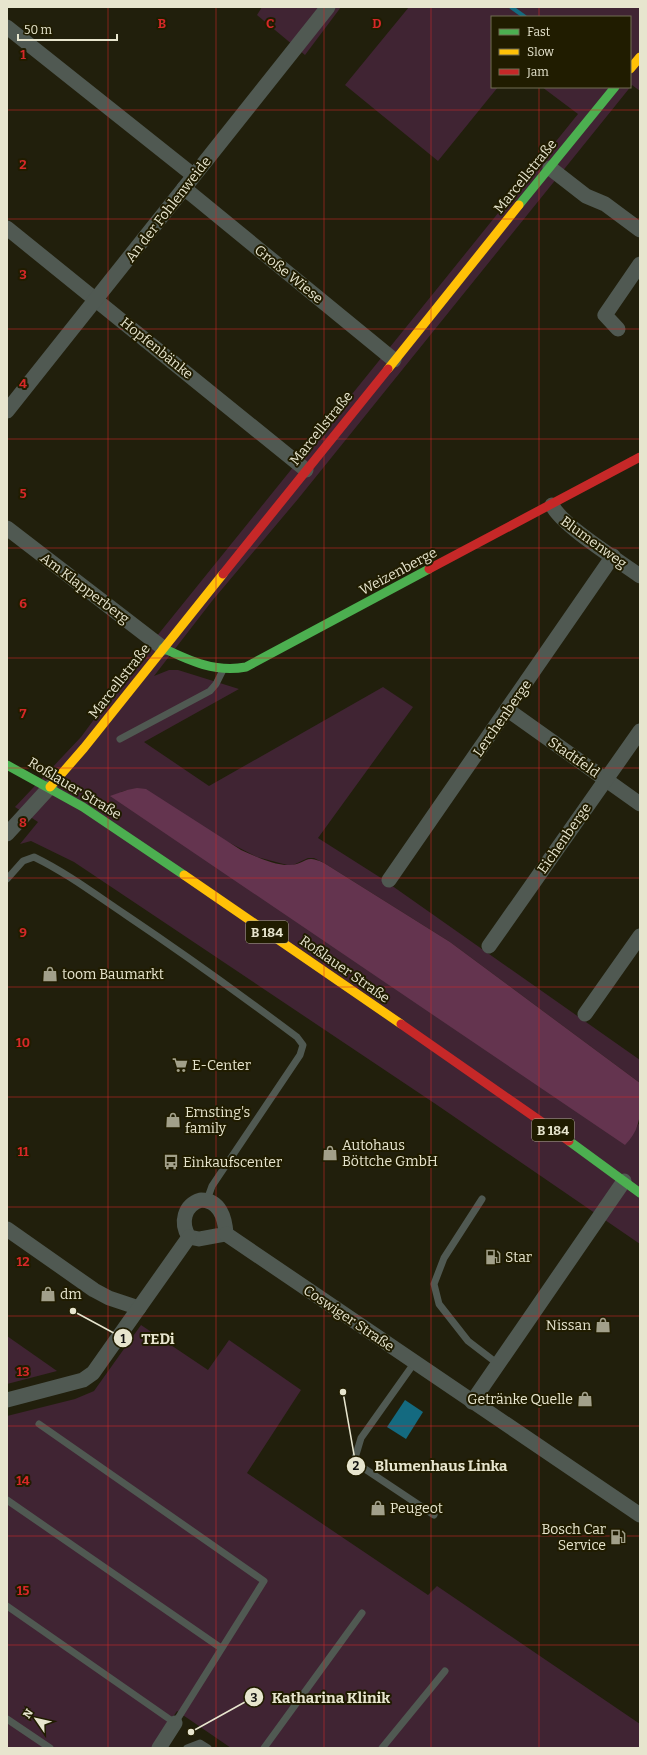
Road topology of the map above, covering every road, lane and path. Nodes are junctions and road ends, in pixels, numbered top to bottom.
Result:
1 (328, 7) edge
2 (7, 27) edge
3 (640, 57) edge
4 (631, 68) edge
5 (615, 88) edge
6 (550, 168) junction
7 (193, 175) junction
8 (184, 188) junction
9 (7, 228) edge
10 (640, 230) edge
11 (640, 264) edge
12 (97, 300) junction
13 (618, 329) dead end
14 (394, 360) junction
15 (7, 411) edge
16 (640, 457) edge
17 (306, 470) junction
18 (552, 505) junction
19 (7, 528) edge
20 (613, 556) junction
21 (640, 576) edge
22 (163, 648) junction
23 (223, 670) junction
24 (508, 710) junction
25 (640, 731) edge
26 (120, 739) dead end
27 (7, 765) edge
28 (606, 779) junction
29 (50, 787) junction
30 (640, 804) edge
31 (7, 834) edge
32 (7, 878) edge
33 (389, 880) dead end
34 (640, 936) edge
35 (489, 946) dead end
36 (584, 1014) dead end
37 (624, 1182) junction
38 (640, 1193) edge
39 (482, 1199) dead end
40 (207, 1200) junction
41 (7, 1229) edge
42 (226, 1234) junction
43 (189, 1237) junction
44 (139, 1308) junction
45 (415, 1362) junction
46 (498, 1364) junction
47 (7, 1400) edge
48 (472, 1402) junction
49 (39, 1424) dead end
50 (7, 1500) edge
51 (434, 1515) dead end
52 (640, 1515) edge
53 (7, 1606) edge
54 (362, 1613) dead end
55 (221, 1648) junction
56 (445, 1671) dead end
57 (7, 1719) edge
58 (176, 1723) junction
59 (50, 1748) edge
60 (159, 1748) edge
61 (186, 1748) edge
62 (208, 1748) edge
63 (264, 1748) edge
64 (382, 1748) edge

1 - 7 street, An der Fohlenweide
2 - 7 street
3 - 4 street
5 - 6 street, Marcellstraße
6 - 10 street
6 - 14 street, Marcellstraße
7 - 8 street, An der Fohlenweide
8 - 12 street, An der Fohlenweide
8 - 14 street, Große Wiese
9 - 12 street, Hopfenbänke
11 - 13 street
12 - 15 street, An der Fohlenweide
12 - 17 street, Hopfenbänke
14 - 17 street, Marcellstraße
16 - 18 street, Weizenberge
17 - 22 street, Marcellstraße
18 - 20 street, Blumenweg
18 - 23 street, Weizenberge
19 - 22 street, Am Klapperberg
20 - 21 street, Blumenweg
20 - 24 street, Lerchenberge
22 - 23 street, Weizenberge
22 - 29 street, Marcellstraße
23 - 26 lane
24 - 28 street, Stadtfeld
24 - 33 street, Lerchenberge
25 - 28 street, Eichenberge
27 - 29 street, Roßlauer Straße / B 184
28 - 30 street, Stadtfeld
28 - 35 street, Eichenberge
29 - 31 street
29 - 37 street, Roßlauer Straße / B 184
32 - 40 lane
34 - 36 street
37 - 38 street, Roßlauer Straße / B 184
37 - 46 street
39 - 46 lane
40 - 42 street
40 - 43 street
41 - 44 street
42 - 43 street
42 - 45 street, Coswiger Straße
43 - 44 street
44 - 47 street
45 - 48 street, Coswiger Straße
45 - 51 lane
46 - 48 street
48 - 52 street, Coswiger Straße
49 - 55 lane
50 - 55 lane
53 - 58 lane
54 - 63 lane
55 - 58 lane
56 - 64 lane
57 - 59 lane
58 - 60 street
61 - 62 lane

